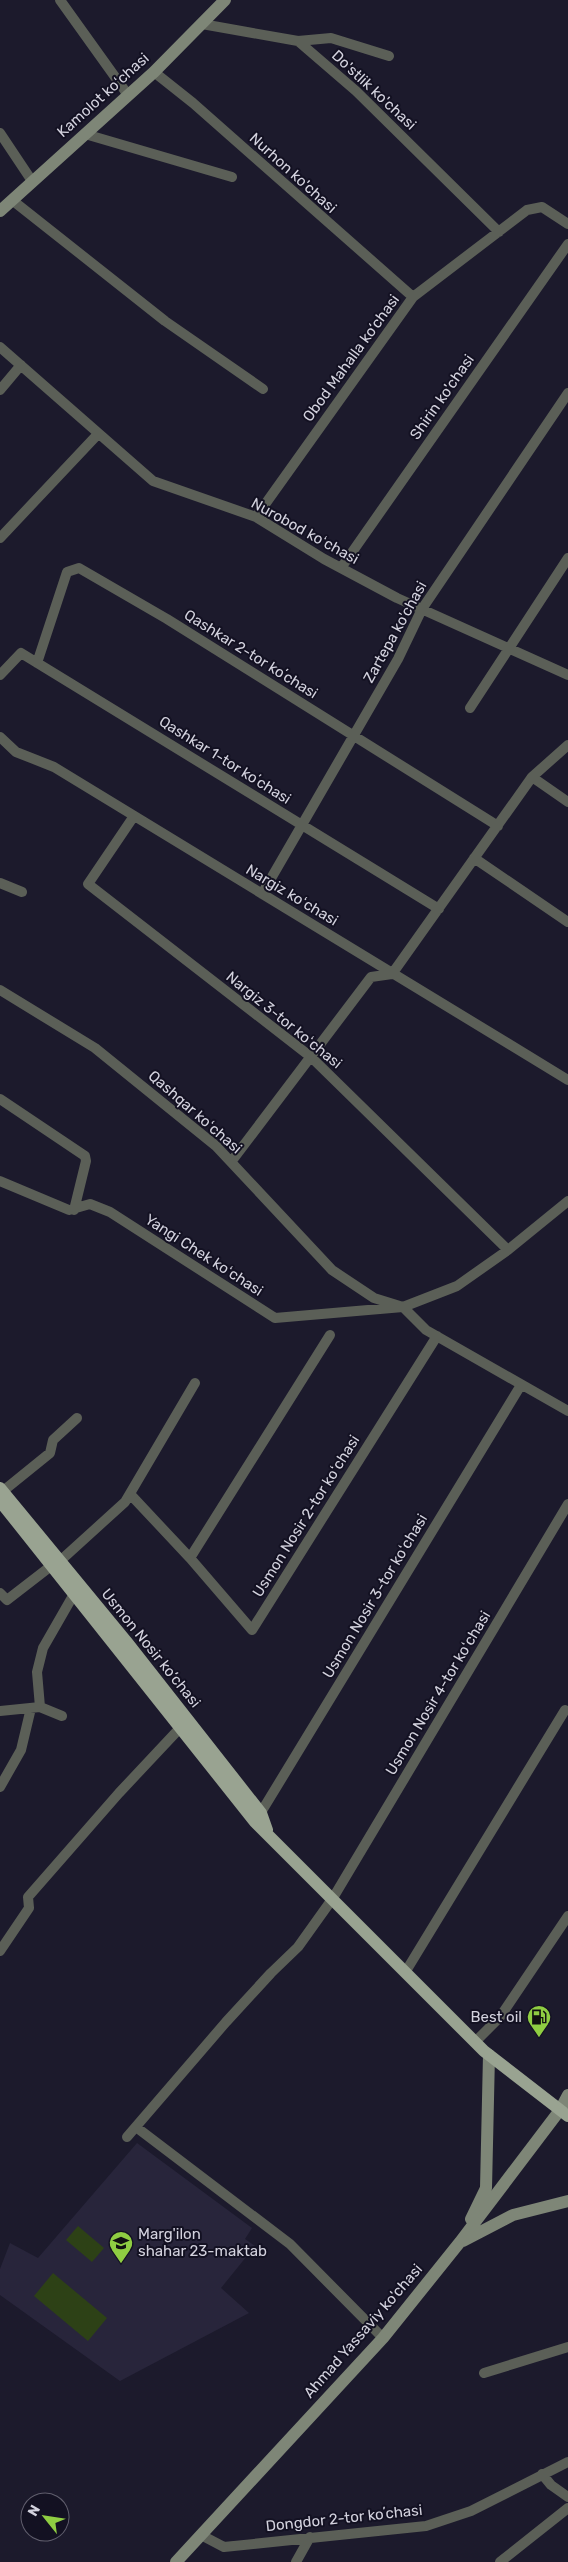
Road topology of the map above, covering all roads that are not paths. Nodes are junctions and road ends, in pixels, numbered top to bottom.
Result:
1 (60, 0) edge
2 (225, 0) edge
3 (202, 24) junction
4 (298, 41) junction
5 (389, 56) dead end
6 (154, 72) junction
7 (128, 95) junction
8 (0, 133) edge
9 (84, 134) junction
10 (232, 177) dead end
11 (32, 181) junction
12 (12, 200) junction
13 (0, 211) edge
14 (568, 224) edge
15 (499, 232) junction
16 (568, 244) edge
17 (413, 297) junction
18 (0, 347) edge
19 (21, 365) junction
20 (263, 389) dead end
21 (0, 390) edge
22 (568, 393) edge
23 (98, 434) junction
24 (256, 517) junction
25 (0, 538) edge
26 (568, 558) edge
27 (341, 568) junction
28 (422, 610) junction
29 (507, 648) junction
30 (37, 663) junction
31 (0, 675) edge
32 (568, 676) edge
33 (470, 708) dead end
34 (354, 736) junction
35 (0, 737) edge
36 (568, 745) edge
37 (532, 777) junction
38 (568, 802) edge
39 (134, 816) junction
40 (303, 825) junction
41 (498, 826) junction
42 (474, 858) junction
43 (0, 883) edge
44 (22, 892) dead end
45 (262, 894) junction
46 (439, 909) junction
47 (568, 922) edge
48 (392, 974) junction
49 (0, 990) edge
50 (311, 1057) junction
51 (568, 1080) edge
52 (0, 1099) edge
53 (231, 1162) junction
54 (0, 1181) edge
55 (568, 1201) edge
56 (74, 1210) junction
57 (508, 1250) junction
58 (403, 1307) junction
59 (330, 1335) dead end
60 (437, 1336) junction
61 (195, 1383) dead end
62 (521, 1385) junction
63 (568, 1411) edge
64 (77, 1418) dead end
65 (1, 1493) edge
66 (130, 1494) junction
67 (568, 1504) edge
68 (190, 1558) junction
69 (56, 1563) junction
70 (0, 1593) edge
71 (74, 1594) junction
72 (36, 1708) junction
73 (565, 1710) dead end
74 (0, 1711) edge
75 (62, 1716) dead end
76 (180, 1728) junction
77 (0, 1787) edge
78 (258, 1818) junction
79 (333, 1898) junction
80 (568, 1916) edge
81 (0, 1951) edge
82 (406, 1972) junction
83 (476, 2041) junction
84 (489, 2055) junction
85 (568, 2095) edge
86 (564, 2113) edge
87 (136, 2127) junction
88 (127, 2137) dead end
89 (568, 2201) edge
90 (460, 2242) junction
91 (383, 2338) junction
92 (568, 2347) edge
93 (484, 2373) dead end
94 (568, 2462) edge
95 (542, 2474) junction
96 (568, 2497) edge
97 (568, 2508) edge
98 (201, 2535) junction
99 (310, 2537) junction
100 (176, 2562) edge
101 (296, 2562) edge
102 (500, 2562) edge

1 - 7 street
2 - 3 main road, Kamolot koʻchasi
3 - 4 street
3 - 6 main road, Kamolot koʻchasi
4 - 5 street
4 - 15 street, Do'stlik ko'chasi
6 - 7 main road, Kamolot koʻchasi
6 - 17 street, Nurhon ko'chasi
7 - 9 main road, Kamolot koʻchasi
8 - 11 street
9 - 10 street
9 - 11 main road, Kamolot koʻchasi
11 - 12 main road, Kamolot koʻchasi
12 - 13 main road, Kamolot koʻchasi
12 - 20 street
14 - 15 street, Obod Mahalla ko‘chasi
15 - 17 street, Obod Mahalla ko‘chasi
16 - 27 street, Shirin ko'chasi
17 - 24 street, Obod Mahalla ko‘chasi
18 - 19 street, Nurobod koʻchasi
19 - 21 street
19 - 23 street, Nurobod koʻchasi
22 - 28 street, Zartepa ko'chasi
23 - 24 street, Nurobod koʻchasi
23 - 25 street
24 - 27 street, Nurobod koʻchasi
26 - 29 street
27 - 28 street, Nurobod koʻchasi
28 - 29 street, Nurobod koʻchasi
28 - 34 street, Zartepa ko'chasi
29 - 32 street, Nurobod koʻchasi
29 - 33 street
30 - 31 street, Qashkar 1-tor koʼchasi
30 - 34 street, Qashkar 2-tor koʼchasi
30 - 40 street, Qashkar 1-tor koʼchasi
34 - 40 street, Zartepa ko'chasi
34 - 41 street, Qashkar 2-tor koʼchasi
35 - 39 street, Nargiz koʻchasi
36 - 37 street
37 - 38 street
37 - 41 street
39 - 45 street, Nargiz koʻchasi
39 - 50 street, Nargiz 3-tor koʻchasi
40 - 45 street, Zartepa ko'chasi
40 - 46 street, Qashkar 1-tor koʼchasi
41 - 42 street
42 - 46 street
42 - 47 street
43 - 44 street
45 - 48 street, Nargiz koʻchasi
46 - 48 street
48 - 50 street
48 - 51 street, Nargiz koʻchasi
49 - 53 street, Qashqar koʻchasi
50 - 53 street
50 - 57 street, Nargiz 3-tor koʻchasi
52 - 56 street
53 - 58 street, Qashqar koʻchasi
54 - 56 street, Yangi Chek koʻchasi
55 - 57 street, Yangi Chek koʻchasi
56 - 58 street, Yangi Chek koʻchasi
57 - 58 street, Yangi Chek koʻchasi
58 - 60 street
59 - 68 street
60 - 62 street
60 - 68 street, Usmon Nosir 2-tor koʻchasi
61 - 66 street
62 - 63 street
62 - 78 street, Usmon Nosir 3-tor koʻchasi
64 - 65 street
65 - 69 main road, Usmon Nosir ko‘chasi
66 - 68 street, Usmon Nosir 2-tor koʻchasi
66 - 69 street
67 - 79 street, Usmon Nosir 4-tor koʻchasi
69 - 70 street
69 - 71 main road, Usmon Nosir ko‘chasi
69 - 78 main road, Usmon Nosir ko‘chasi
71 - 72 street
71 - 76 main road, Usmon Nosir ko‘chasi
72 - 74 street
72 - 75 street
72 - 77 street
73 - 82 street
76 - 78 main road, Usmon Nosir ko‘chasi
76 - 81 street
78 - 79 main road, Usmon Nosir ko‘chasi
79 - 82 main road, Usmon Nosir ko‘chasi
79 - 87 street, Usmon Nosir 4-tor koʻchasi
80 - 83 street
82 - 83 main road, Usmon Nosir ko‘chasi
83 - 84 main road, Usmon Nosir ko‘chasi
84 - 86 main road, Usmon Nosir ko‘chasi
84 - 90 main road
85 - 86 main road, Ahmad Yassaviy ko'chasi
86 - 90 main road, Ahmad Yassaviy ko'chasi
87 - 88 street, Usmon Nosir 4-tor koʻchasi
87 - 91 street
89 - 90 main road
90 - 91 main road, Ahmad Yassaviy ko'chasi
91 - 98 main road, Ahmad Yassaviy ko'chasi
92 - 93 street
94 - 95 street, Dongdor 2-tor koʼchasi
95 - 96 street
95 - 99 street, Dongdor 2-tor koʼchasi
97 - 102 street
98 - 99 street, Dongdor 2-tor koʼchasi
98 - 100 main road, Ahmad Yassaviy ko'chasi
99 - 101 street

